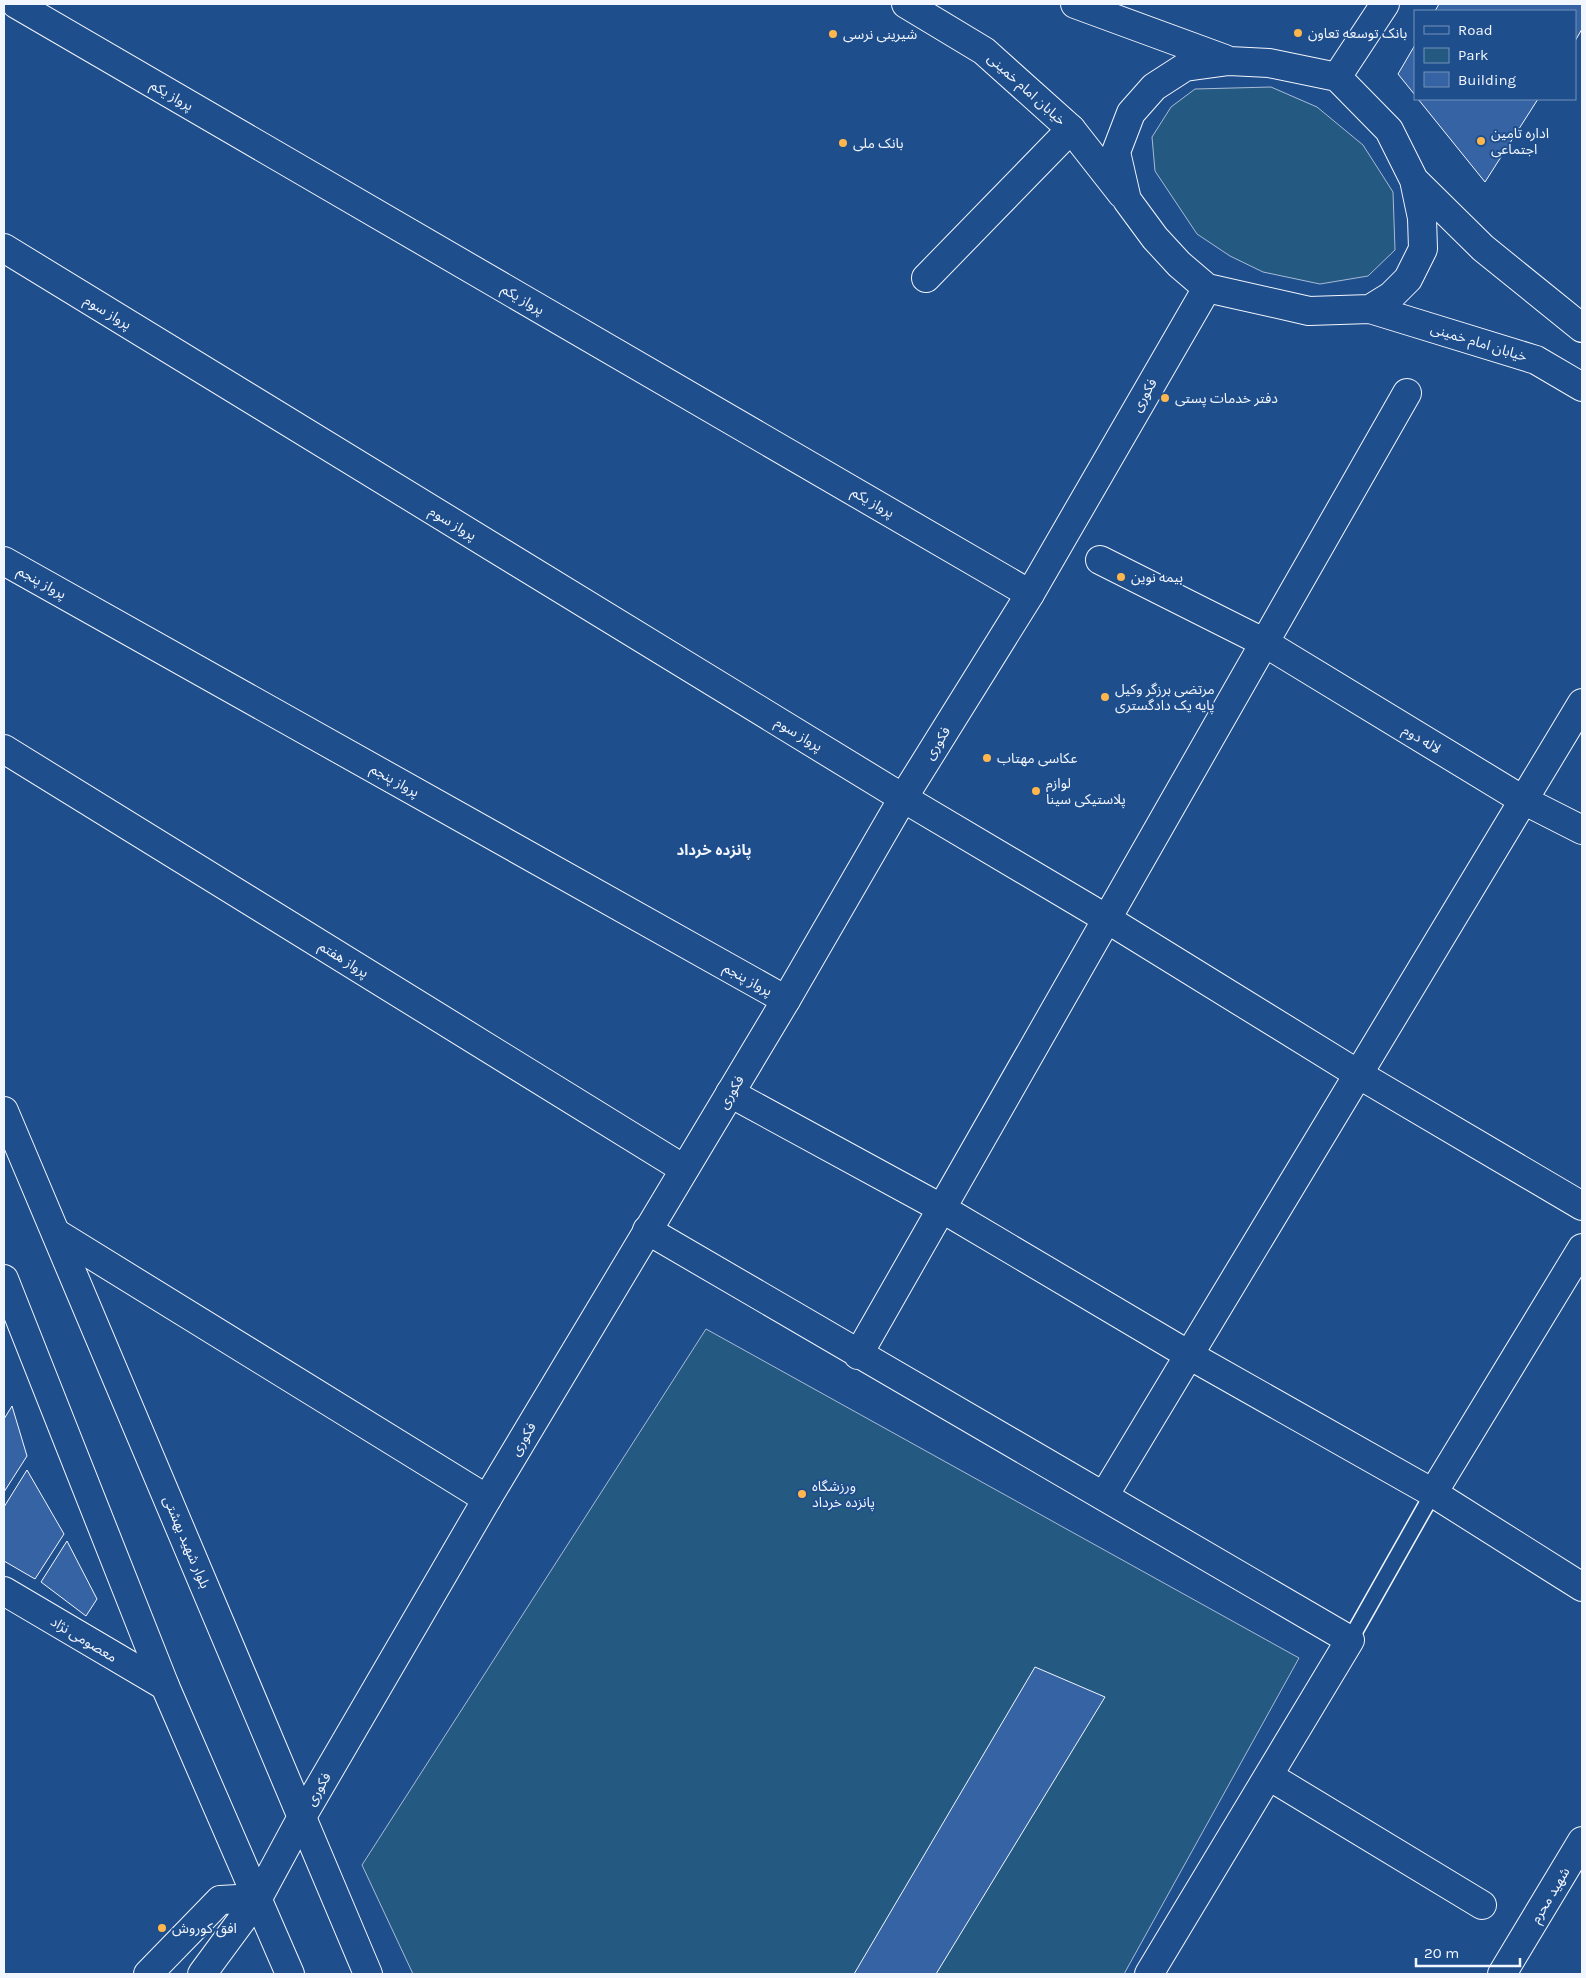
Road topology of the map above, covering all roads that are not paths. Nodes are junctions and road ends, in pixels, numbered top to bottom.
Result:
1 (16, 4) edge
2 (906, 4) edge
3 (1075, 4) edge
4 (1385, 4) edge
5 (1229, 60) junction
6 (1337, 77) junction
7 (1071, 129) junction
8 (1414, 180) junction
9 (1127, 200) junction
10 (4, 248) edge
11 (926, 278) dead end
12 (1207, 288) junction
13 (1370, 309) junction
14 (1582, 328) edge
15 (1582, 387) edge
16 (1407, 393) dead end
17 (1100, 560) dead end
18 (4, 561) edge
19 (1030, 594) junction
20 (1265, 643) junction
21 (1582, 702) edge
22 (4, 749) edge
23 (903, 798) junction
24 (1523, 800) junction
25 (1582, 830) edge
26 (1107, 919) junction
27 (786, 1000) junction
28 (1358, 1074) junction
29 (730, 1093) junction
30 (4, 1111) edge
31 (684, 1170) junction
32 (1582, 1206) edge
33 (941, 1208) junction
34 (647, 1230) junction
35 (56, 1233) junction
36 (1582, 1248) edge
37 (4, 1279) edge
38 (1190, 1354) junction
39 (858, 1355) junction
40 (1433, 1493) junction
41 (1104, 1496) junction
42 (487, 1499) junction
43 (1582, 1587) edge
44 (4, 1591) edge
45 (1350, 1640) junction
46 (165, 1686) junction
47 (1269, 1776) junction
48 (303, 1815) junction
49 (1582, 1841) edge
50 (258, 1898) junction
51 (1482, 1905) dead end
52 (148, 1974) edge
53 (202, 1974) edge
54 (290, 1974) edge
55 (368, 1974) edge
56 (1150, 1974) edge
57 (1502, 1974) edge

1 - 19 street, پرواز یکم
2 - 7 street, خیابان امام خمینی
3 - 5 street
4 - 6 street
5 - 6 street
5 - 9 street
6 - 8 street
7 - 9 street, خیابان امام خمینی
7 - 11 street
8 - 13 street
8 - 14 street
9 - 12 street, خیابان امام خمینی
10 - 23 street, پرواز سوم
12 - 13 street
12 - 19 street, فکوری
13 - 15 street, خیابان امام خمینی
16 - 20 street
17 - 20 street, لاله دوم
18 - 27 street, پرواز پنجم
19 - 23 street, فکوری
20 - 24 street, لاله دوم
20 - 26 street
21 - 24 street
22 - 31 street, پرواز هفتم
23 - 26 street, پرواز سوم
23 - 27 street, فکوری
24 - 25 street, لاله دوم
24 - 28 street
26 - 28 street, پرواز سوم
26 - 33 street
27 - 29 street, فکوری
28 - 32 street, پرواز سوم
28 - 38 street
29 - 31 street, فکوری
29 - 33 street
30 - 35 street, بلوار شهید بهشتی
31 - 34 street, فکوری
33 - 38 street
33 - 39 street
34 - 39 street
34 - 42 street, فکوری
35 - 42 street
35 - 48 street, بلوار شهید بهشتی
36 - 40 street
37 - 46 street
38 - 40 street
38 - 41 street
39 - 41 street
40 - 43 street
40 - 45 lane
41 - 45 street
42 - 48 street, فکوری
44 - 46 street, معصومی نژاد
45 - 47 street
46 - 50 street
47 - 51 street
47 - 56 street
48 - 50 street, فکوری
48 - 55 street, بلوار شهید بهشتی
49 - 57 street, شهید محرم
50 - 52 street
50 - 53 street, فکوری
50 - 54 street

